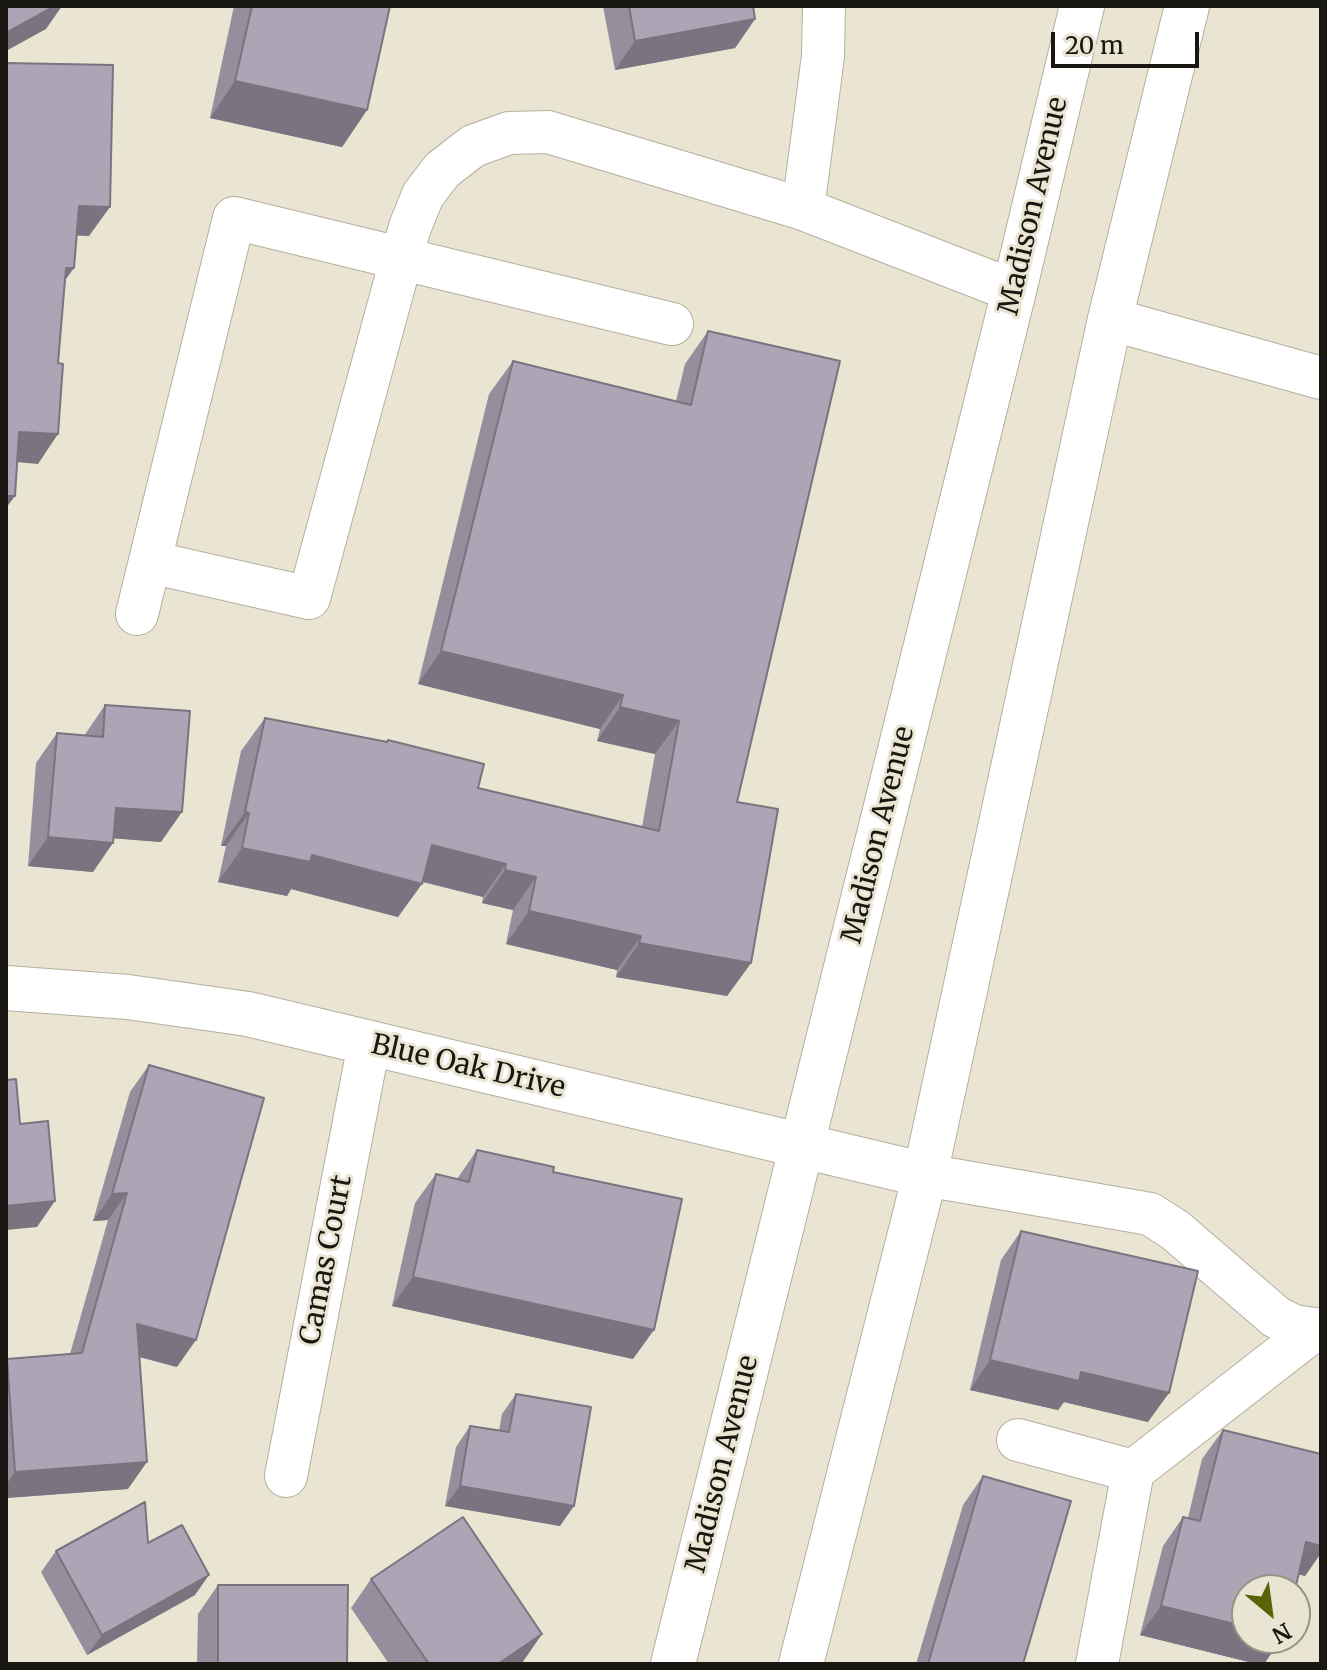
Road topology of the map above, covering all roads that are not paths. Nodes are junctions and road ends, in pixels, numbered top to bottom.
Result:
1 (824, 6) edge
2 (1082, 6) edge
3 (1187, 6) edge
4 (803, 209) junction
5 (402, 259) junction
6 (1014, 291) junction
7 (1110, 319) junction
8 (672, 324) dead end
9 (1321, 378) edge
10 (150, 562) junction
11 (137, 614) dead end
12 (6, 988) edge
13 (369, 1044) junction
14 (801, 1147) junction
15 (925, 1175) junction
16 (1318, 1330) edge
17 (1018, 1440) dead end
18 (1133, 1471) junction
19 (286, 1476) dead end
20 (673, 1664) edge
21 (801, 1664) edge
22 (1097, 1664) edge

1 - 4 street
2 - 6 main road, Madison Avenue
3 - 7 main road
4 - 5 street
4 - 6 street
5 - 8 street
5 - 10 street
5 - 10 street
6 - 14 main road, Madison Avenue
7 - 9 street
7 - 15 main road
10 - 11 street
12 - 13 main road, Blue Oak Drive
13 - 14 main road, Blue Oak Drive
13 - 19 street, Camas Court
14 - 15 main road, Blue Oak Drive
14 - 20 main road, Madison Avenue
15 - 16 street
15 - 21 main road
16 - 18 street
17 - 18 street
18 - 22 street

